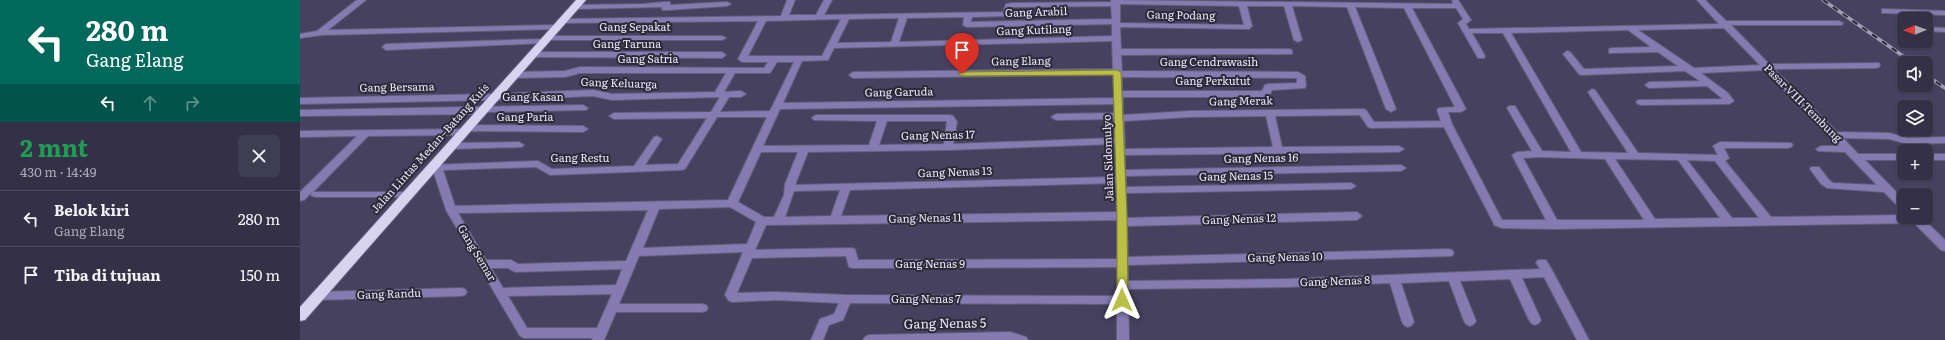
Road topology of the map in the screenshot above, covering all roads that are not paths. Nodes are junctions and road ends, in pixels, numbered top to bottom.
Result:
1 (362, 0) edge
2 (791, 0) edge
3 (828, 0) edge
4 (1701, 0) edge
5 (729, 2) edge
6 (1116, 2) edge
7 (1326, 2) edge
8 (578, 3) edge
9 (1362, 3) edge
10 (1457, 3) edge
11 (1243, 4) junction
12 (1288, 5) junction
13 (1350, 5) junction
14 (1407, 6) junction
15 (1885, 11) dead end
16 (1945, 13) edge
17 (968, 14) junction
18 (904, 16) junction
19 (784, 17) junction
20 (819, 17) junction
21 (846, 17) junction
22 (719, 18) junction
23 (764, 18) junction
24 (1116, 23) junction
25 (1839, 23) dead end
26 (560, 24) junction
27 (1724, 24) junction
28 (1630, 28) junction
29 (1933, 29) edge
30 (1505, 30) junction
31 (1945, 30) edge
32 (1467, 31) junction
33 (322, 34) junction
34 (300, 36) edge
35 (722, 38) dead end
36 (1116, 38) junction
37 (546, 39) junction
38 (1298, 40) dead end
39 (894, 45) junction
40 (833, 46) junction
41 (386, 47) dead end
42 (1662, 49) junction
43 (1612, 50) dead end
44 (1117, 52) junction
45 (1289, 52) dead end
46 (1567, 54) dead end
47 (532, 55) junction
48 (722, 55) dead end
49 (1481, 56) dead end
50 (742, 59) junction
51 (774, 59) junction
52 (799, 59) junction
53 (1876, 65) dead end
54 (1768, 67) junction
55 (1689, 69) junction
56 (735, 70) junction
57 (1117, 73) junction
58 (514, 75) junction
59 (853, 75) dead end
60 (1709, 84) junction
61 (1649, 85) dead end
62 (1302, 86) joint
63 (1592, 92) dead end
64 (741, 94) dead end
65 (722, 95) junction
66 (495, 96) junction
67 (1117, 97) junction
68 (300, 101) edge
69 (1641, 102) dead end
70 (583, 108) dead end
71 (1391, 108) dead end
72 (1512, 108) dead end
73 (483, 110) junction
74 (775, 110) junction
75 (1270, 112) junction
76 (300, 113) edge
77 (714, 115) junction
78 (614, 116) dead end
79 (1056, 117) dead end
80 (1119, 117) junction
81 (817, 118) dead end
82 (884, 118) junction
83 (1447, 124) junction
84 (583, 129) dead end
85 (465, 130) junction
86 (367, 132) junction
87 (300, 134) edge
88 (1835, 135) junction
89 (657, 139) dead end
90 (1945, 140) edge
91 (1120, 141) junction
92 (519, 144) dead end
93 (1788, 145) dead end
94 (451, 146) junction
95 (948, 147) junction
96 (872, 148) junction
97 (757, 149) junction
98 (804, 149) junction
99 (1278, 149) junction
100 (1398, 149) dead end
101 (1821, 150) dead end
102 (1120, 152) junction
103 (1852, 153) junction
104 (1539, 154) junction
105 (1578, 155) junction
106 (1608, 156) junction
107 (1635, 156) junction
108 (1897, 156) edge
109 (1933, 157) edge
110 (1945, 157) edge
111 (1718, 158) junction
112 (1682, 161) dead end
113 (433, 168) junction
114 (1401, 168) dead end
115 (637, 169) junction
116 (1815, 169) dead end
117 (1121, 181) junction
118 (1351, 186) dead end
119 (790, 188) junction
120 (846, 188) junction
121 (1886, 189) junction
122 (410, 193) junction
123 (316, 194) dead end
124 (300, 198) edge
125 (1897, 199) edge
126 (732, 203) junction
127 (655, 206) junction
128 (451, 210) junction
129 (1357, 216) dead end
130 (1897, 218) edge
131 (836, 219) junction
132 (1122, 219) junction
133 (778, 220) junction
134 (1767, 220) junction
135 (762, 221) junction
136 (1728, 222) junction
137 (1652, 223) junction
138 (1922, 224) edge
139 (1554, 225) junction
140 (1945, 247) edge
141 (749, 251) junction
142 (636, 252) junction
143 (1448, 253) dead end
144 (1122, 262) junction
145 (483, 264) junction
146 (631, 265) junction
147 (1514, 274) junction
148 (1453, 276) junction
149 (1394, 279) junction
150 (1122, 285) junction
151 (621, 289) junction
152 (461, 292) dead end
153 (499, 292) junction
154 (317, 296) junction
155 (846, 298) junction
156 (1122, 300) junction
157 (613, 308) junction
158 (702, 308) dead end
159 (301, 314) edge
160 (1535, 320) dead end
161 (1470, 321) dead end
162 (1408, 322) dead end
163 (600, 336) edge
164 (817, 340) edge
165 (876, 340) edge
166 (1022, 340) edge
167 (1123, 340) edge
168 (1583, 340) edge

1 - 33 street
2 - 19 street
3 - 20 street
4 - 27 street, Pasar VIII Tembung
5 - 8 street
5 - 22 street
6 - 11 street
6 - 17 street
6 - 24 street, Jalan Sidomulyo
7 - 12 street
7 - 13 street
8 - 26 highway, Jalan Lintas Medan–Batang Kuis
9 - 13 street
9 - 14 street
10 - 14 street
10 - 32 street
11 - 12 street
11 - 24 street, Gang Podang
12 - 38 street
13 - 71 street
14 - 83 street
15 - 16 street
17 - 18 street
17 - 24 street, Gang Arabil
18 - 21 street
18 - 39 street
19 - 20 street
19 - 23 street
20 - 21 street
21 - 40 street
22 - 23 street
22 - 26 street
23 - 50 street
24 - 36 street, Jalan Sidomulyo
25 - 27 street
26 - 33 street
26 - 37 highway, Jalan Lintas Medan–Batang Kuis
27 - 28 street
27 - 54 street, Pasar VIII Tembung
28 - 30 street
28 - 42 street
29 - 31 street
30 - 32 street
30 - 105 street
32 - 49 street
33 - 34 street
35 - 37 street, Gang Sepakat
36 - 39 street, Gang Kutilang
36 - 44 street, Jalan Sidomulyo
37 - 41 street, Gang Sepakat
37 - 47 highway, Jalan Lintas Medan–Batang Kuis
39 - 40 street, Gang Kutilang
40 - 52 street
42 - 43 street
42 - 55 street
44 - 45 street
44 - 57 street, Jalan Sidomulyo
46 - 55 street
47 - 48 street, Gang Taruna
47 - 58 highway, Jalan Lintas Medan–Batang Kuis
50 - 51 street
50 - 56 street
51 - 52 street
51 - 56 street, Gang Satria
52 - 74 street
53 - 54 street
54 - 55 street
54 - 88 street, Pasar VIII Tembung
55 - 60 street
56 - 58 street, Gang Satria
56 - 65 street
57 - 59 street, Gang Elang
57 - 62 street, Gang Cendrawasih
57 - 67 street, Jalan Sidomulyo
58 - 66 highway, Jalan Lintas Medan–Batang Kuis
60 - 61 street
60 - 69 street
62 - 67 street, Gang Perkutut
63 - 107 street
64 - 65 street, Gang Keluarga
65 - 66 street, Gang Keluarga
65 - 77 street
66 - 68 street, Gang Bersama
66 - 73 highway, Jalan Lintas Medan–Batang Kuis
67 - 74 street, Gang Garuda
67 - 80 street, Jalan Sidomulyo
70 - 73 street, Gang Kasan
72 - 104 street
73 - 76 street, Gang Kasan
73 - 85 highway, Jalan Lintas Medan–Batang Kuis
74 - 77 street, Gang Garuda
74 - 97 street
75 - 80 street, Gang Merak
75 - 83 street, Gang Merak
75 - 99 street
77 - 78 street, Gang Garuda
77 - 115 street, Gang Restu
79 - 80 street, Gang Merak
80 - 91 street, Jalan Sidomulyo
81 - 82 street
82 - 95 street
82 - 96 street
83 - 139 street
84 - 85 street, Gang Paria
85 - 86 street, Gang Paria
85 - 94 highway, Jalan Lintas Medan–Batang Kuis
86 - 87 street, Gang Paria
86 - 124 street
88 - 90 street
88 - 103 street, Pasar VIII Tembung
89 - 115 street
91 - 95 street, Gang Nenas 17
91 - 102 street, Jalan Sidomulyo
92 - 94 street
93 - 111 street
94 - 113 highway, Jalan Lintas Medan–Batang Kuis
95 - 96 street, Gang Nenas 17
96 - 98 street, Gang Nenas 17
97 - 98 street, Gang Nenas 17
97 - 126 street
98 - 119 street
99 - 100 street
99 - 102 street
101 - 103 street
102 - 117 street, Jalan Sidomulyo
103 - 108 street
103 - 121 street, Pasar VIII Tembung
104 - 105 street
104 - 139 street
105 - 106 street
106 - 107 street
106 - 137 street
107 - 111 street
109 - 110 street
111 - 134 street
112 - 136 street
113 - 115 street, Gang Restu
113 - 122 highway, Jalan Lintas Medan–Batang Kuis
113 - 128 street, Gang Semar
114 - 117 street, Gang Nenas 16
116 - 121 street
117 - 118 street, Gang Nenas 15
117 - 120 street, Gang Nenas 13
117 - 132 street, Jalan Sidomulyo
119 - 120 street, Gang Nenas 13
119 - 133 street
120 - 131 street
121 - 125 street, Pasar VIII Tembung
122 - 123 street
122 - 154 highway, Jalan Lintas Medan–Batang Kuis
126 - 127 street
126 - 135 street
127 - 128 street
127 - 142 street
128 - 145 street, Gang Semar
129 - 132 street, Gang Nenas 12
130 - 134 street
131 - 132 street, Gang Nenas 11
131 - 133 street, Gang Nenas 11
132 - 144 street, Jalan Sidomulyo
133 - 135 street, Gang Nenas 11
134 - 136 street
135 - 141 street
136 - 137 street
137 - 139 street
138 - 140 street
141 - 142 street
141 - 144 street, Gang Nenas 9
141 - 155 street, Gang Nenas 7
142 - 146 street
143 - 144 street, Gang Nenas 10
144 - 150 street, Jalan Sidomulyo
145 - 146 street
145 - 153 street, Gang Semar
146 - 151 street
147 - 148 street, Gang Nenas 8
147 - 160 street
147 - 168 street, Gang Nenas 8
148 - 149 street, Gang Nenas 8
148 - 161 street
149 - 150 street, Gang Nenas 8
149 - 162 street
150 - 156 street, Jalan Sidomulyo
151 - 153 street
151 - 157 street
152 - 154 street, Gang Randu
153 - 163 street, Gang Semar
154 - 159 highway, Jalan Lintas Medan–Batang Kuis
155 - 156 street, Gang Nenas 7
155 - 164 street
156 - 167 street, Jalan Sidomulyo
157 - 158 street
157 - 163 street
165 - 166 street, Gang Nenas 5

